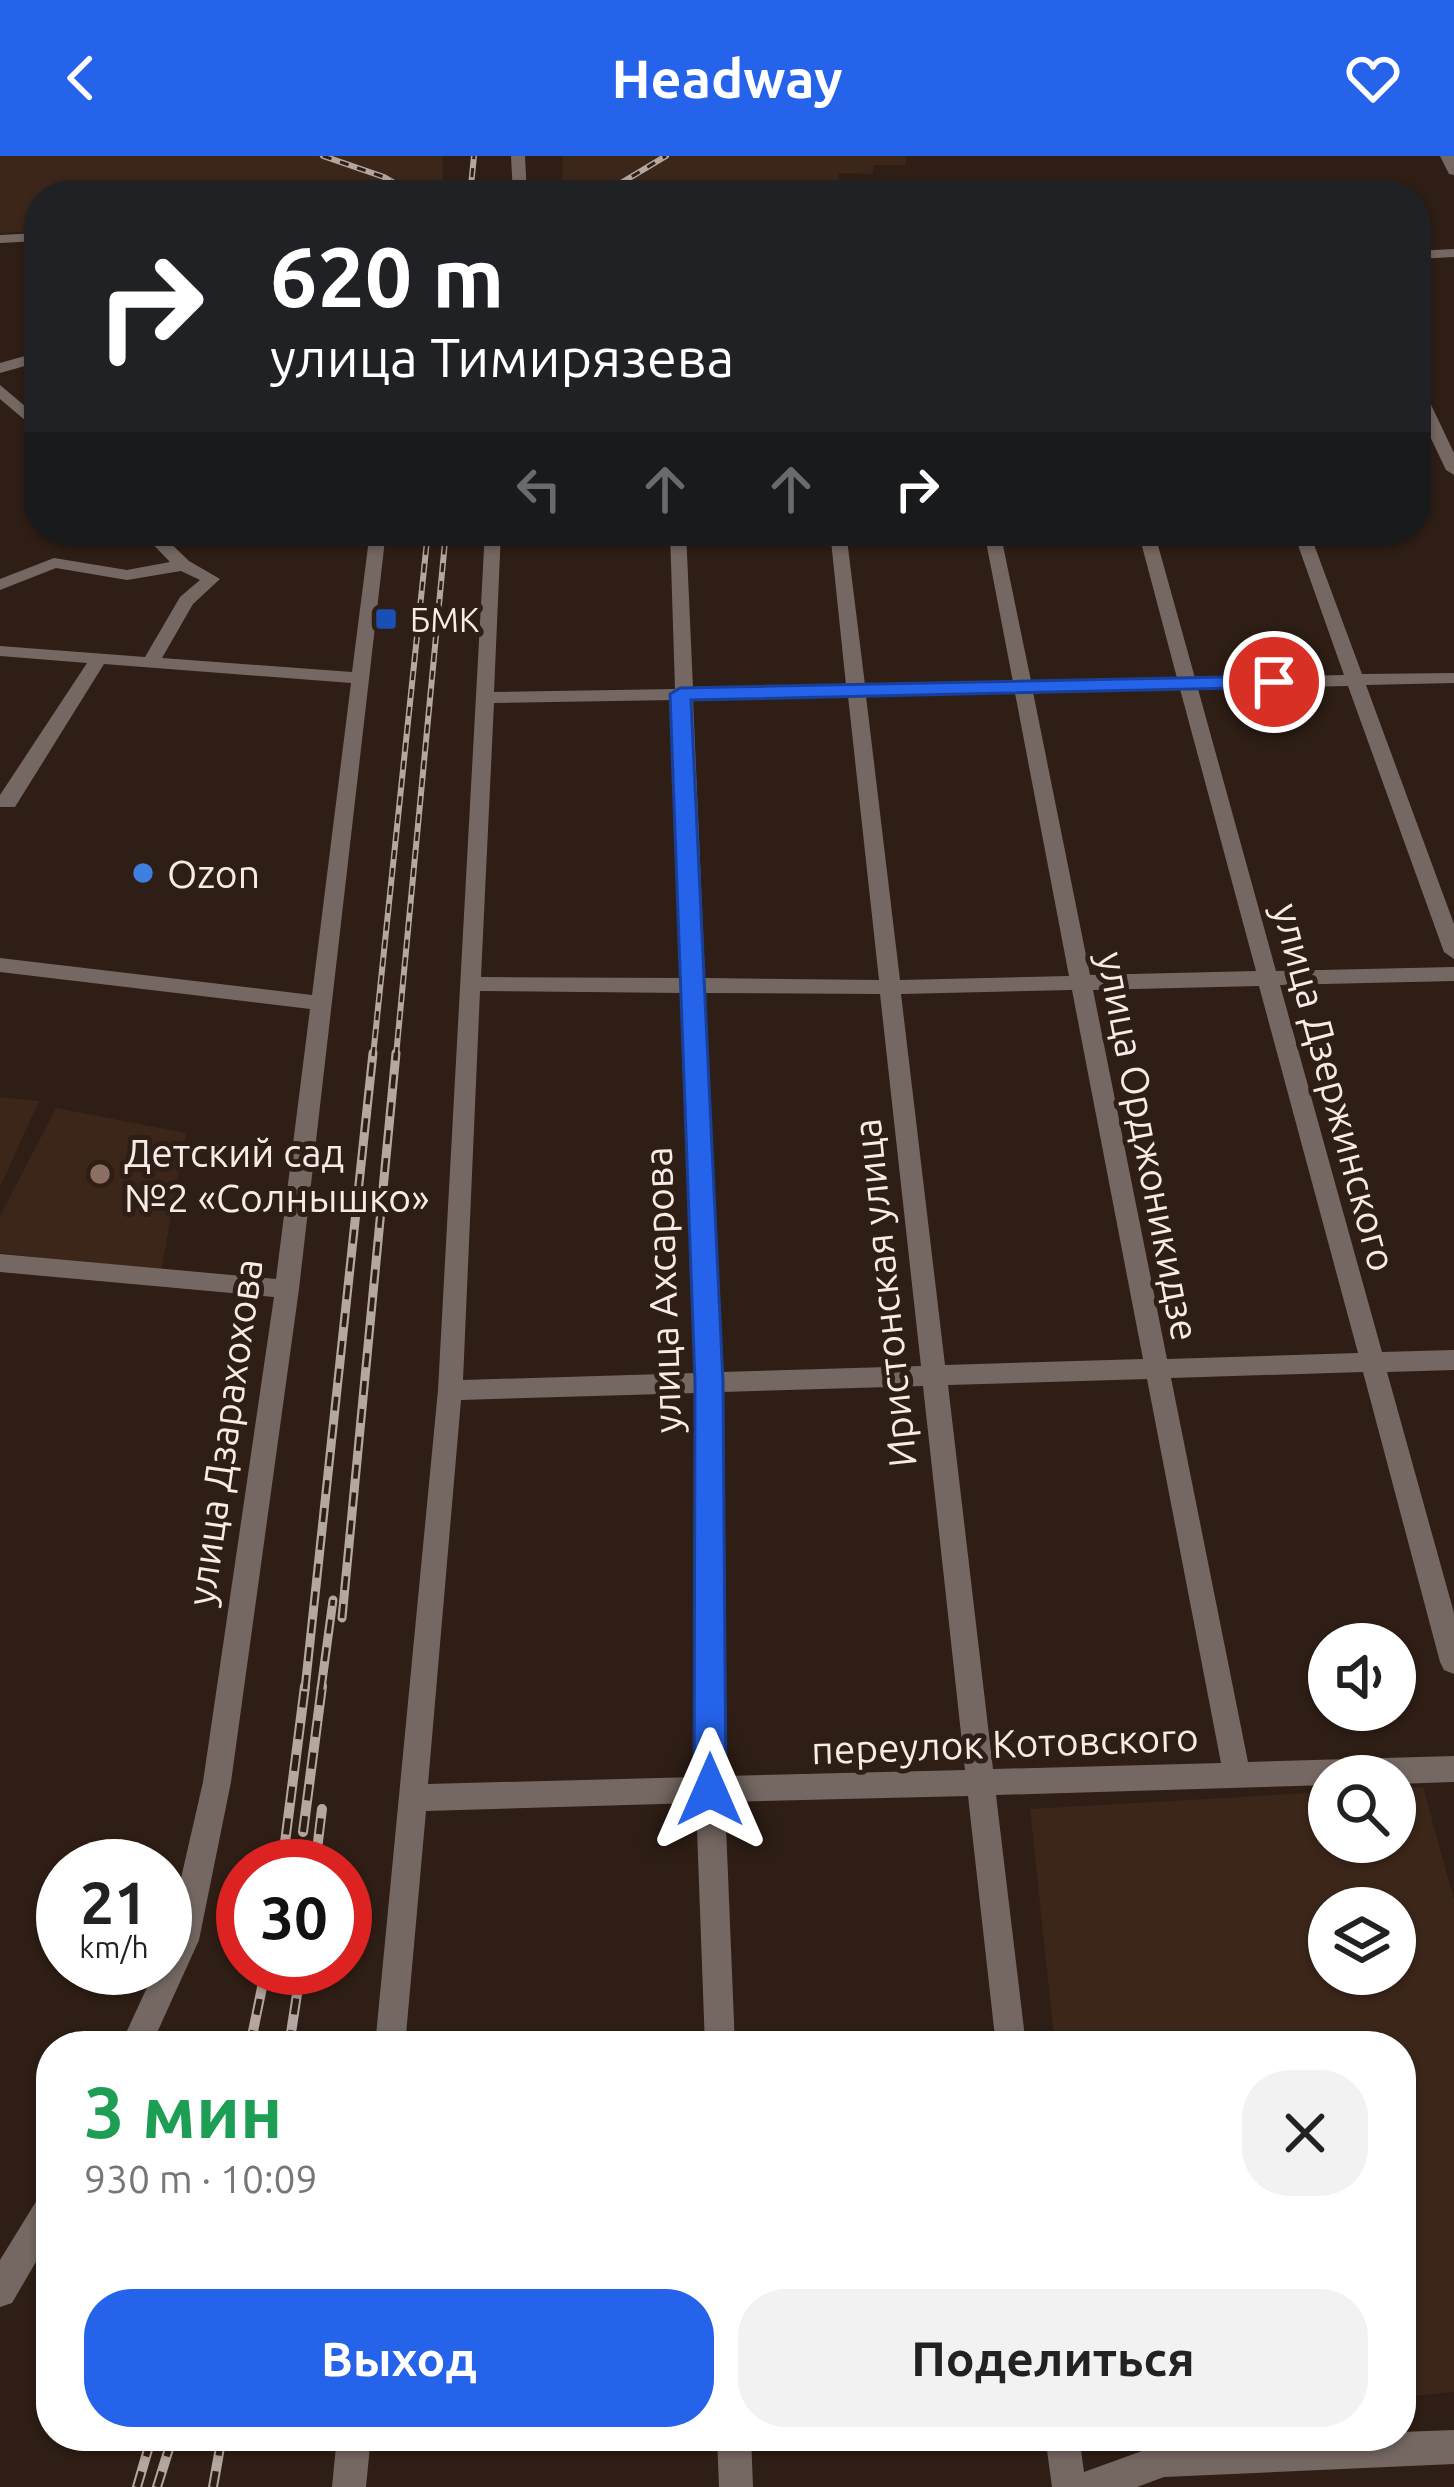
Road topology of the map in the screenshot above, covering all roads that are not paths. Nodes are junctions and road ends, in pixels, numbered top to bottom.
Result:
1 (1447, 156) edge
2 (1454, 171) edge
3 (0, 390) edge
4 (24, 413) edge
5 (1431, 418) edge
6 (1449, 451) edge
7 (1454, 470) edge
8 (163, 546) edge
9 (376, 546) edge
10 (492, 546) edge
11 (678, 546) edge
12 (840, 546) edge
13 (995, 546) edge
14 (1150, 546) edge
15 (1307, 546) edge
16 (183, 565) junction
17 (0, 585) edge
18 (0, 651) edge
19 (100, 656) junction
20 (152, 660) junction
21 (358, 678) junction
22 (1454, 679) edge
23 (1359, 680) junction
24 (1187, 684) junction
25 (1021, 687) junction
26 (855, 691) junction
27 (680, 694) junction
28 (484, 698) junction
29 (0, 801) edge
30 (1454, 952) edge
31 (0, 965) edge
32 (1454, 974) edge
33 (1268, 977) junction
34 (469, 984) junction
35 (1082, 984) junction
36 (693, 987) junction
37 (892, 987) junction
38 (320, 1003) junction
39 (0, 1263) edge
40 (287, 1289) junction
41 (1454, 1360) edge
42 (1372, 1363) junction
43 (1156, 1372) junction
44 (936, 1376) junction
45 (709, 1382) junction
46 (450, 1390) junction
47 (1454, 1662) edge
48 (1454, 1769) edge
49 (1237, 1775) junction
50 (977, 1782) junction
51 (710, 1790) junction
52 (413, 1798) junction
53 (142, 2031) edge
54 (391, 2031) edge
55 (719, 2031) edge
56 (1009, 2031) edge
57 (36, 2231) edge
58 (0, 2291) edge
59 (1454, 2447) edge
60 (1416, 2449) edge
61 (353, 2451) edge
62 (735, 2451) edge
63 (1064, 2451) edge
64 (1365, 2451) edge
65 (349, 2487) edge
66 (736, 2487) edge
67 (1069, 2487) edge
68 (1090, 2487) edge

1 - 2 street
3 - 4 street
5 - 6 street
6 - 7 street
8 - 16 street
9 - 21 street, улица Дзарахохова
10 - 28 street
11 - 27 street, улица Ахсарова
12 - 26 street, Иристонская улица
13 - 25 street, улица Орджоникидзе
14 - 24 street, улица Дзержинского
15 - 23 street
16 - 17 street
16 - 20 street
18 - 19 street
19 - 20 street
19 - 29 street
20 - 21 street
21 - 38 street, улица Дзарахохова
22 - 23 street
23 - 24 street
23 - 30 street
24 - 25 street
24 - 33 street, улица Дзержинского
25 - 26 street
25 - 35 street, улица Орджоникидзе
26 - 27 street
26 - 37 street, Иристонская улица
27 - 28 street
27 - 36 street, улица Ахсарова
28 - 34 street
31 - 38 street
32 - 33 street
33 - 35 street
33 - 42 street, улица Дзержинского
34 - 36 street
34 - 46 street
35 - 37 street
35 - 43 street, улица Орджоникидзе
36 - 37 street
36 - 45 street, улица Ахсарова
37 - 44 street, Иристонская улица
38 - 40 street, улица Дзарахохова
39 - 40 street
40 - 53 street, улица Дзарахохова
41 - 42 street
42 - 43 street
42 - 47 street, улица Дзержинского
43 - 44 street
43 - 49 street, улица Орджоникидзе
44 - 45 street
44 - 50 street, Иристонская улица
45 - 46 street
45 - 51 street, улица Ахсарова
46 - 52 street
48 - 49 street, переулок Котовского
49 - 50 street, переулок Котовского
50 - 51 street, переулок Котовского
50 - 56 street, Иристонская улица
51 - 52 street, переулок Котовского
51 - 55 street, улица Ахсарова
52 - 54 street
57 - 58 street
59 - 60 street
61 - 65 street
62 - 66 street
63 - 67 street
64 - 68 street

